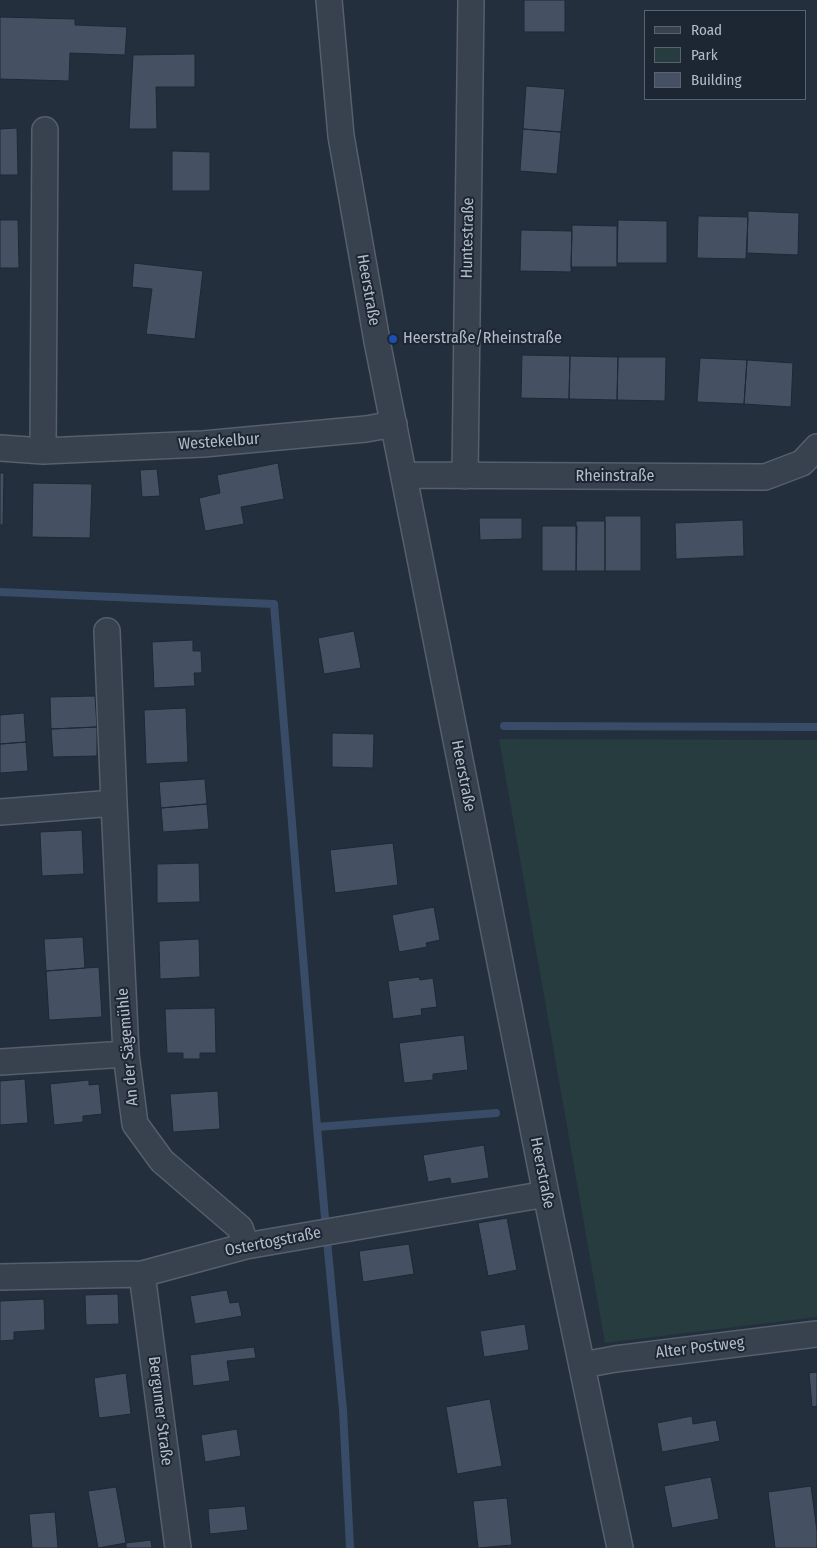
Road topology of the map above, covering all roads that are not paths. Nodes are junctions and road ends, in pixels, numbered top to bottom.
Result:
1 (329, 0) edge
2 (471, 0) edge
3 (44, 130) dead end
4 (394, 424) junction
5 (817, 447) edge
6 (0, 448) edge
7 (43, 450) junction
8 (404, 475) junction
9 (465, 476) junction
10 (107, 631) dead end
11 (114, 802) junction
12 (0, 812) edge
13 (126, 1054) junction
14 (0, 1062) edge
15 (546, 1194) junction
16 (246, 1246) junction
17 (142, 1274) junction
18 (0, 1277) edge
19 (817, 1334) edge
20 (583, 1365) junction
21 (178, 1548) edge
22 (620, 1548) edge

1 - 4 street, Heerstraße
2 - 9 street, Huntestraße
3 - 7 street
4 - 7 street, Westekelbur
4 - 8 street, Heerstraße
5 - 9 street, Rheinstraße
6 - 7 street, Westekelbur
8 - 9 street, Rheinstraße
8 - 15 street, Heerstraße
10 - 11 street, An der Sägemühle
11 - 12 street
11 - 13 street, An der Sägemühle
13 - 14 street
13 - 16 street, An der Sägemühle
15 - 16 street, Ostertogstraße
15 - 20 street, Heerstraße
16 - 17 street, Ostertogstraße
17 - 18 street, Ostertogstraße
17 - 21 street, Bergumer Straße
19 - 20 street, Alter Postweg
20 - 22 street, Heerstraße

